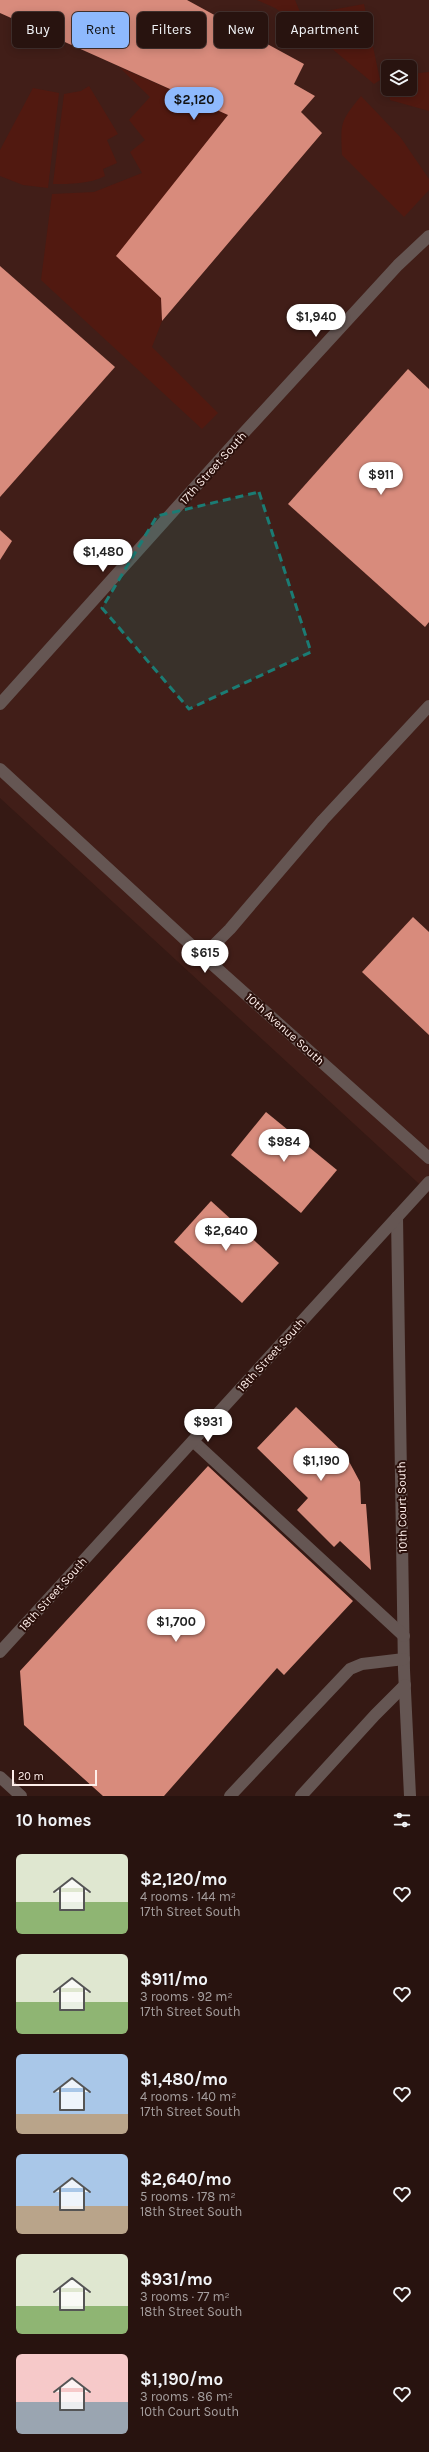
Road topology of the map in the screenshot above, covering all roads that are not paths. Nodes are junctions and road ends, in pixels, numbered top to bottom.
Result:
1 (429, 236) edge
2 (0, 704) edge
3 (429, 706) edge
4 (0, 769) edge
5 (203, 956) junction
6 (429, 1158) edge
7 (429, 1182) edge
8 (397, 1217) junction
9 (193, 1441) junction
10 (404, 1636) junction
11 (0, 1652) edge
12 (404, 1659) junction
13 (405, 1685) junction
14 (0, 1777) edge
15 (21, 1796) edge
16 (230, 1796) edge
17 (301, 1796) edge
18 (410, 1796) edge

1 - 2 street, 17th Street South
3 - 5 street
4 - 5 street, 10th Avenue South
5 - 6 street, 10th Avenue South
7 - 8 street, 18th Street South
8 - 9 street, 18th Street South
8 - 10 street, 10th Court South
9 - 10 street
9 - 11 street, 18th Street South
10 - 12 street, 10th Court South
12 - 13 street, 10th Court South
12 - 16 street
13 - 17 street
13 - 18 street, 10th Court South
14 - 15 street

